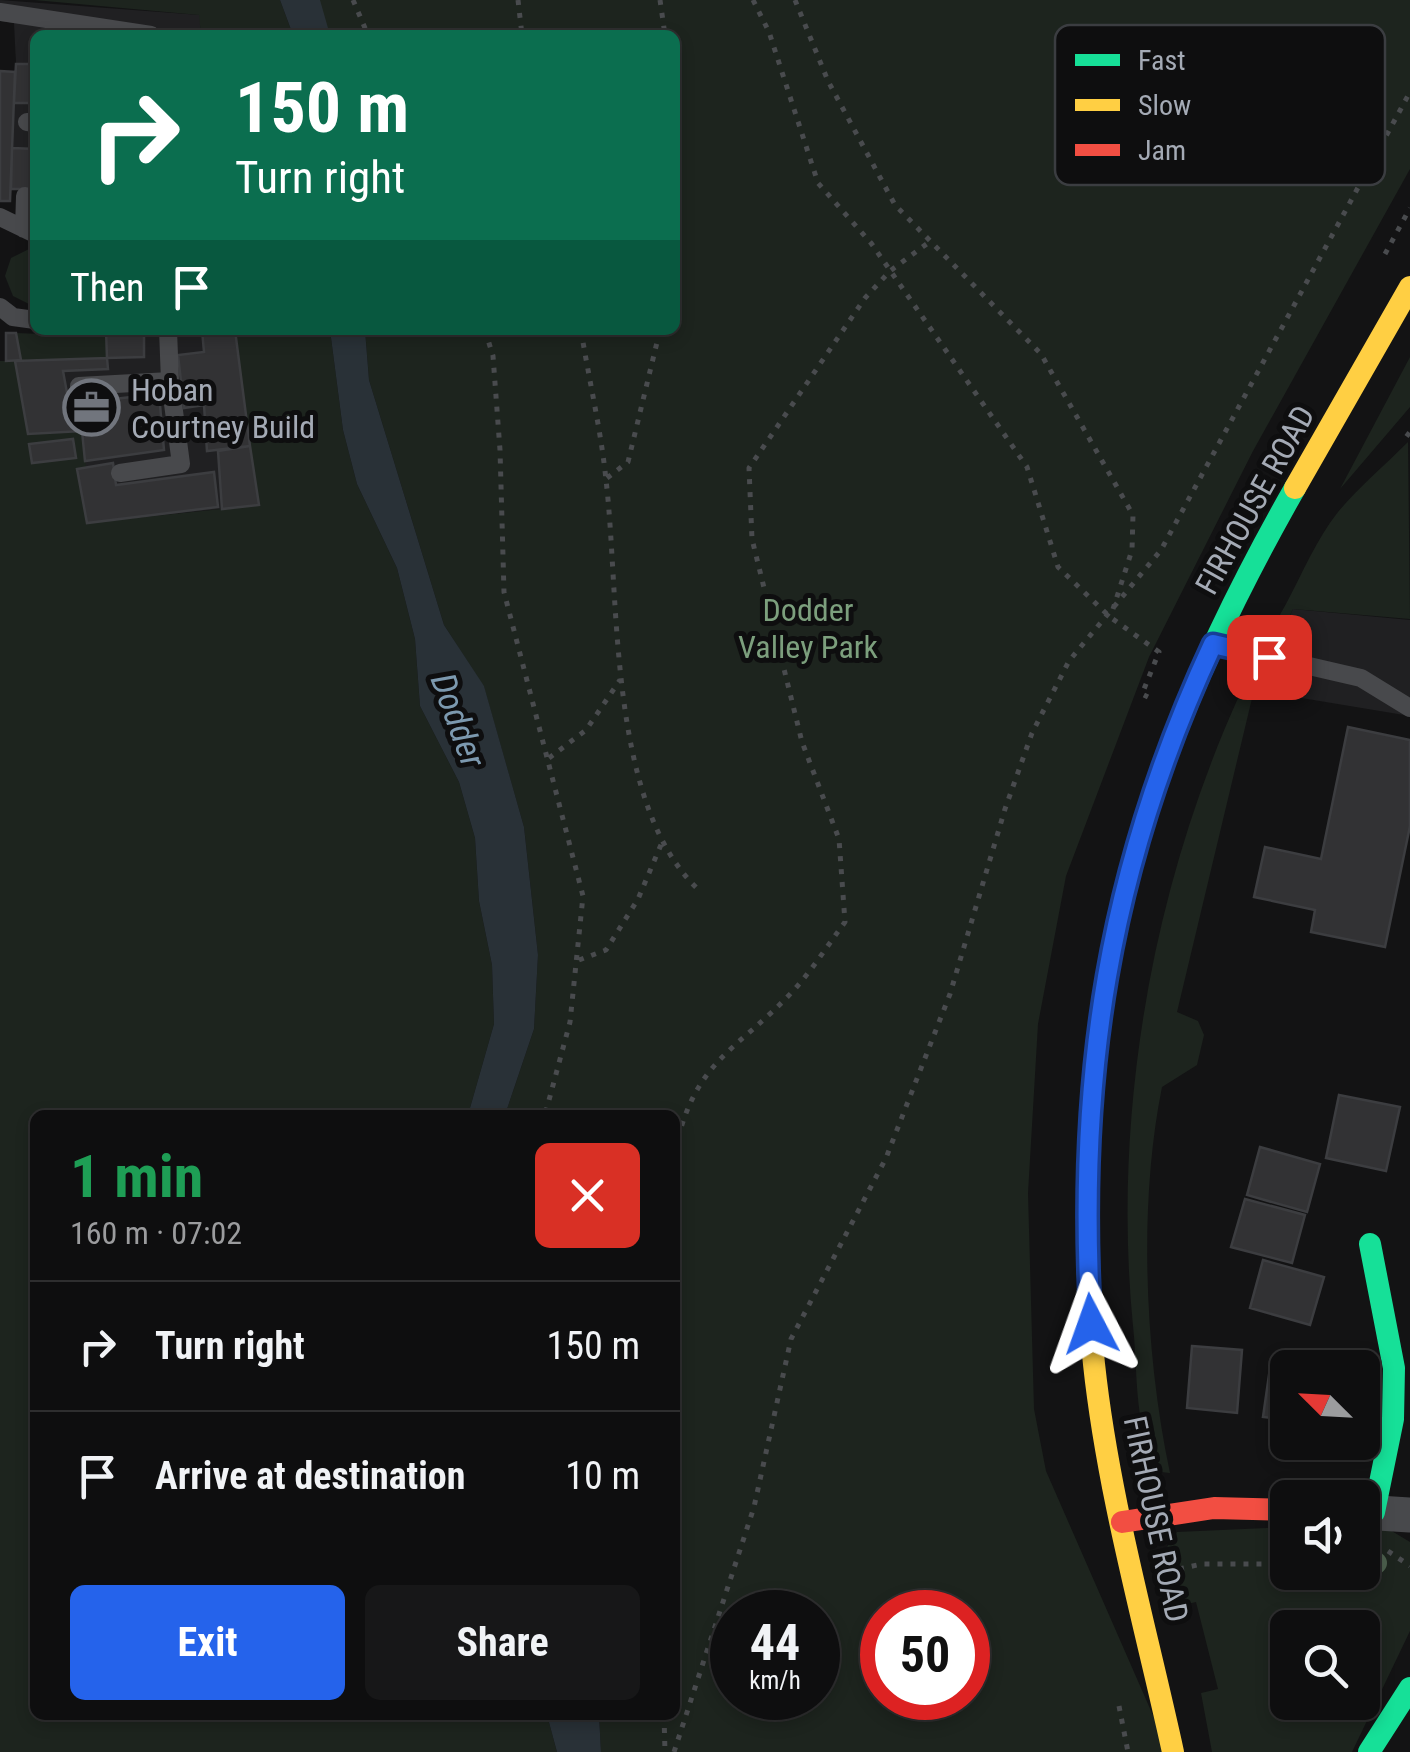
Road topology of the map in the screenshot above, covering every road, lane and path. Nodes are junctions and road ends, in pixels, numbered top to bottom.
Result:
1 (354, 0) edge
2 (518, 0) edge
3 (660, 0) edge
4 (753, 0) edge
5 (795, 0) edge
6 (0, 12) edge
7 (118, 30) edge
8 (366, 30) edge
9 (521, 30) edge
10 (664, 30) edge
11 (1410, 92) edge
12 (1385, 138) edge
13 (1359, 185) edge
14 (25, 196) dead end
15 (0, 217) edge
16 (29, 232) edge
17 (928, 243) junction
18 (890, 271) junction
19 (1410, 288) edge
20 (0, 307) edge
21 (30, 319) edge
22 (168, 335) edge
23 (487, 335) edge
24 (582, 335) edge
25 (659, 335) edge
26 (170, 381) junction
27 (79, 386) dead end
28 (120, 473) dead end
29 (606, 479) junction
30 (1110, 617) junction
31 (1213, 644) junction
32 (620, 680) junction
33 (1146, 696) dead end
34 (1410, 708) edge
35 (549, 758) junction
36 (663, 840) junction
37 (702, 892) dead end
38 (579, 960) junction
39 (546, 1110) edge
40 (680, 1127) edge
41 (1370, 1244) dead end
42 (1377, 1480) edge
43 (1270, 1510) edge
44 (1380, 1513) edge
45 (1410, 1515) edge
46 (1122, 1522) junction
47 (1380, 1552) edge
48 (1270, 1564) edge
49 (1410, 1566) edge
50 (1180, 1570) dead end
51 (1410, 1688) edge
52 (664, 1720) edge
53 (665, 1752) edge
54 (674, 1752) edge
55 (1174, 1752) edge
56 (1368, 1752) edge

1 - 8 path
2 - 9 path
3 - 10 path
4 - 18 path
5 - 17 path
6 - 7 lane
11 - 12 path
13 - 30 path
14 - 16 lane
15 - 16 lane
17 - 18 path
17 - 30 path
18 - 30 path
18 - 40 path
19 - 31 main road, FIRHOUSE ROAD
20 - 21 lane
22 - 26 lane
23 - 35 path
24 - 29 path
25 - 29 path
26 - 27 lane
26 - 28 lane
29 - 32 path
30 - 33 path
30 - 54 path
31 - 34 lane
31 - 46 main road, FIRHOUSE ROAD
32 - 35 path
32 - 36 path
35 - 38 path
36 - 37 path
36 - 38 path
38 - 39 path
41 - 42 main road
43 - 46 main road
44 - 45 street
46 - 55 main road, FIRHOUSE ROAD
47 - 49 path
48 - 50 path
51 - 56 main road
52 - 53 path

